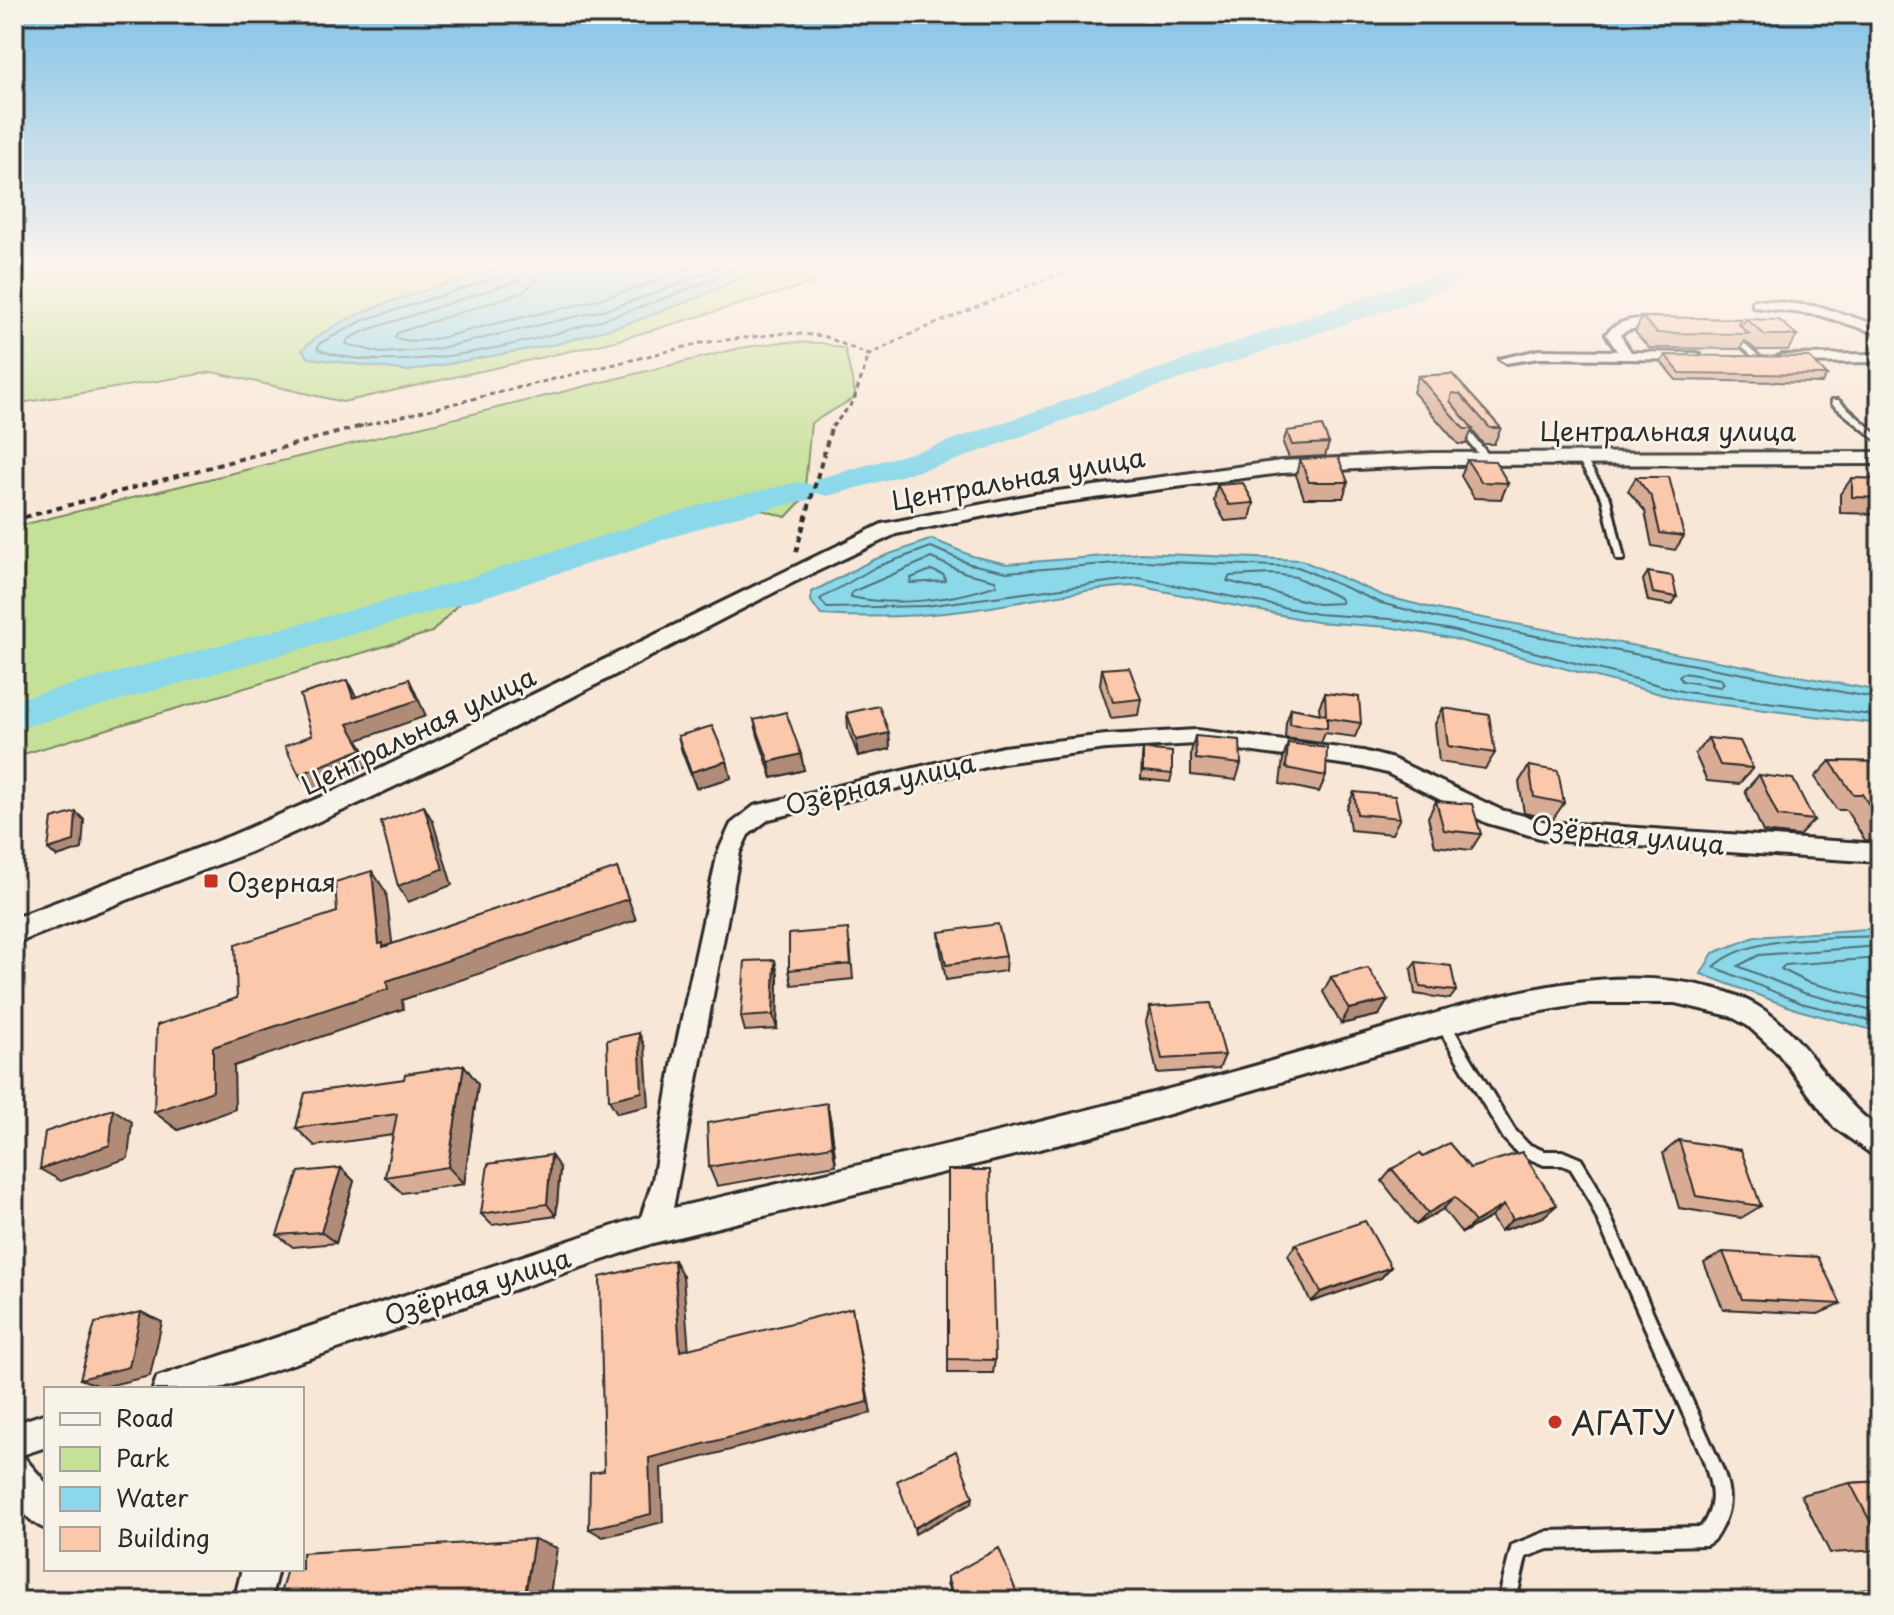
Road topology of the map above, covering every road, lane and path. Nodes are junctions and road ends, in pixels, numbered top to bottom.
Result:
1 (749, 337) edge
2 (827, 337) edge
3 (904, 337) edge
4 (1615, 337) edge
5 (1735, 338) edge
6 (1626, 354) junction
7 (869, 355) junction
8 (1880, 358) edge
9 (1506, 359) dead end
10 (1759, 359) junction
11 (1835, 402) dead end
12 (1449, 413) edge
13 (1880, 441) edge
14 (1880, 458) edge
15 (1487, 459) junction
16 (1581, 459) junction
17 (14, 520) edge
18 (1620, 558) dead end
19 (784, 578) junction
20 (1880, 853) edge
21 (14, 931) edge
22 (1442, 1022) junction
23 (1880, 1146) edge
24 (653, 1228) junction
25 (175, 1387) edge
26 (44, 1431) edge
27 (14, 1441) edge
28 (14, 1469) edge
29 (44, 1509) edge
30 (260, 1571) edge
31 (252, 1601) edge
32 (1507, 1601) edge

1 - 17 path
2 - 7 path
3 - 7 path
4 - 6 street
5 - 10 lane
6 - 9 street
6 - 10 street
7 - 19 path
8 - 10 street
11 - 13 lane
12 - 15 lane
14 - 16 street, Центральная улица
15 - 16 street, Центральная улица
15 - 19 street, Центральная улица
16 - 18 lane
19 - 21 street, Центральная улица
20 - 24 street, Озёрная улица
22 - 23 street
22 - 24 street
22 - 32 lane
24 - 25 street, Озёрная улица
26 - 27 street
28 - 29 street
30 - 31 street

